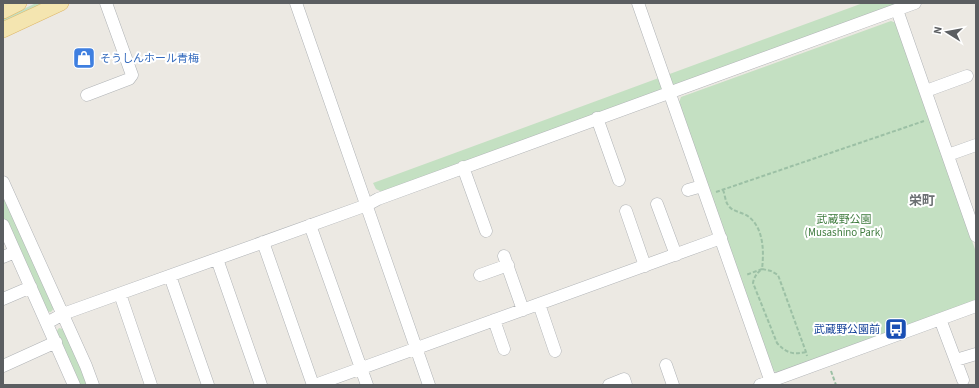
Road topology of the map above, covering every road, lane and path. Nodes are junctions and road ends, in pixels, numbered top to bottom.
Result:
1 (19, 3) edge
2 (60, 3) edge
3 (106, 3) edge
4 (296, 3) edge
5 (638, 3) edge
6 (915, 3) edge
7 (897, 10) junction
8 (3, 11) edge
9 (3, 30) edge
10 (967, 76) dead end
11 (926, 91) junction
12 (670, 92) junction
13 (87, 95) dead end
14 (934, 117) junction
15 (597, 118) junction
16 (976, 145) edge
17 (948, 155) junction
18 (463, 168) junction
19 (619, 180) dead end
20 (3, 182) edge
21 (688, 190) dead end
22 (723, 190) junction
23 (704, 191) junction
24 (657, 204) dead end
25 (367, 205) junction
26 (626, 211) dead end
27 (3, 225) edge
28 (310, 225) junction
29 (486, 231) dead end
30 (976, 236) edge
31 (720, 238) junction
32 (263, 242) junction
33 (15, 252) junction
34 (676, 255) junction
35 (3, 257) edge
36 (217, 259) junction
37 (645, 266) junction
38 (762, 269) junction
39 (480, 275) dead end
40 (170, 276) junction
41 (745, 276) dead end
42 (31, 287) junction
43 (120, 294) junction
44 (3, 299) edge
45 (539, 304) junction
46 (976, 306) edge
47 (523, 310) junction
48 (63, 314) junction
49 (940, 319) junction
50 (494, 320) junction
51 (47, 323) junction
52 (56, 342) junction
53 (417, 348) junction
54 (504, 349) dead end
55 (555, 351) dead end
56 (806, 352) junction
57 (976, 354) edge
58 (956, 360) junction
59 (827, 361) junction
60 (666, 365) dead end
61 (3, 366) edge
62 (811, 366) junction
63 (361, 368) junction
64 (963, 380) dead end
65 (768, 384) edge
66 (74, 385) edge
67 (93, 385) edge
68 (151, 385) edge
69 (208, 385) edge
70 (261, 385) edge
71 (314, 385) edge
72 (367, 385) edge
73 (430, 385) edge
74 (609, 385) edge
75 (626, 385) edge
76 (673, 385) edge
77 (836, 385) edge

1 - 8 main road
2 - 9 main road
3 - 13 street
4 - 25 street
5 - 12 street
6 - 7 street
7 - 11 street
7 - 12 street
10 - 11 street
11 - 14 street
12 - 15 street
12 - 23 street
14 - 17 street
14 - 22 path
15 - 18 street
15 - 19 street
16 - 17 street
17 - 30 street
18 - 25 street
18 - 29 street
20 - 48 street
21 - 23 street
22 - 23 path
22 - 38 path
23 - 31 street
24 - 34 street
25 - 28 street
25 - 53 street
26 - 37 street
27 - 33 street
28 - 32 street
28 - 63 street
31 - 34 street
31 - 65 street
32 - 36 street
32 - 71 street
33 - 35 street
33 - 42 street
34 - 37 street
36 - 40 street
36 - 70 street
37 - 45 street
38 - 41 path
38 - 56 path
38 - 56 path
39 - 47 street
40 - 43 street
40 - 69 street
42 - 44 street
42 - 51 street
43 - 48 street
43 - 68 street
45 - 47 street
45 - 55 street
46 - 49 street
47 - 50 street
48 - 51 street
48 - 67 street
49 - 58 street
49 - 59 street
50 - 53 street
50 - 54 street
51 - 52 street
52 - 61 street
52 - 66 street
53 - 63 street
53 - 73 street
56 - 62 path
57 - 58 street
58 - 64 street
59 - 62 street
59 - 77 path
60 - 76 street
62 - 65 street
63 - 71 street
63 - 72 street
74 - 75 street

